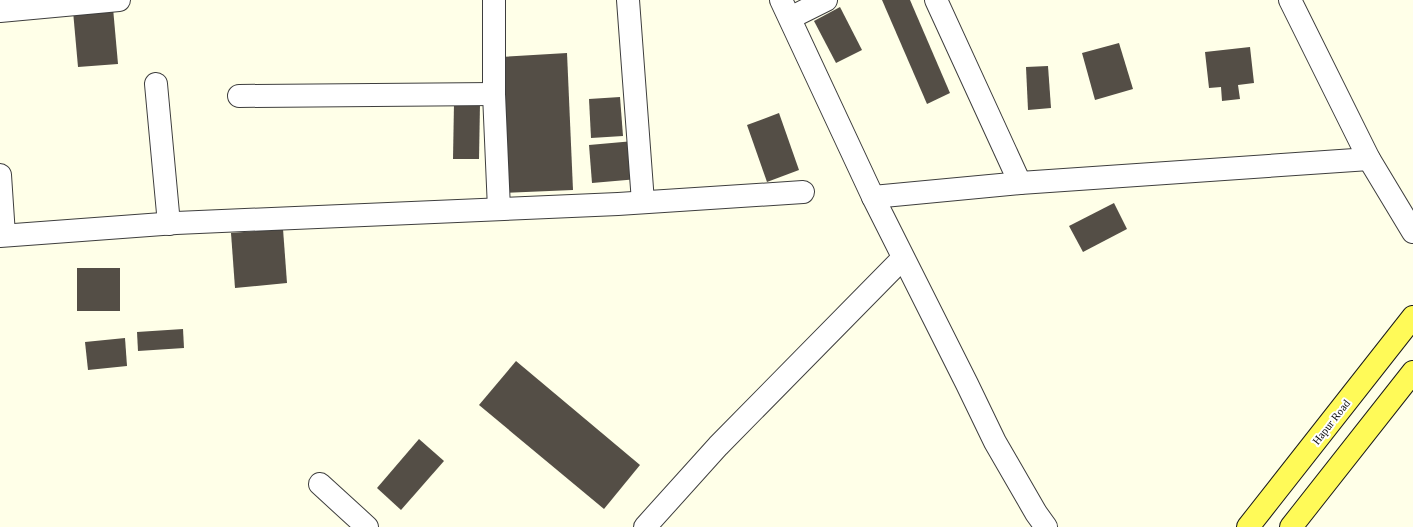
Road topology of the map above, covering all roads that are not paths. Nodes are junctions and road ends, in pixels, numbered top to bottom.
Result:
1 (119, 0) edge
2 (494, 0) edge
3 (628, 0) edge
4 (826, 0) edge
5 (936, 0) edge
6 (1290, 0) edge
7 (785, 9) edge
8 (0, 11) edge
9 (156, 84) dead end
10 (494, 94) junction
11 (239, 96) dead end
12 (1369, 159) junction
13 (0, 175) edge
14 (1020, 183) junction
15 (803, 192) dead end
16 (873, 197) junction
17 (643, 202) junction
18 (499, 209) junction
19 (169, 224) junction
20 (1413, 232) edge
21 (2, 235) edge
22 (903, 258) junction
23 (1413, 317) edge
24 (1413, 372) edge
25 (320, 484) dead end
26 (367, 527) edge
27 (646, 527) edge
28 (1046, 527) edge
29 (1248, 527) edge
30 (1291, 527) edge

1 - 8 street
2 - 10 street
3 - 17 street
4 - 7 street
5 - 14 street
6 - 12 street
7 - 16 street
9 - 19 street
10 - 11 street
10 - 18 street
12 - 14 street
12 - 20 street
13 - 21 street
14 - 16 street
15 - 17 street
16 - 22 street
17 - 18 street
18 - 19 street
19 - 21 street
22 - 27 street
22 - 28 street
23 - 29 main road, Hapur Road
24 - 30 main road
25 - 26 street

